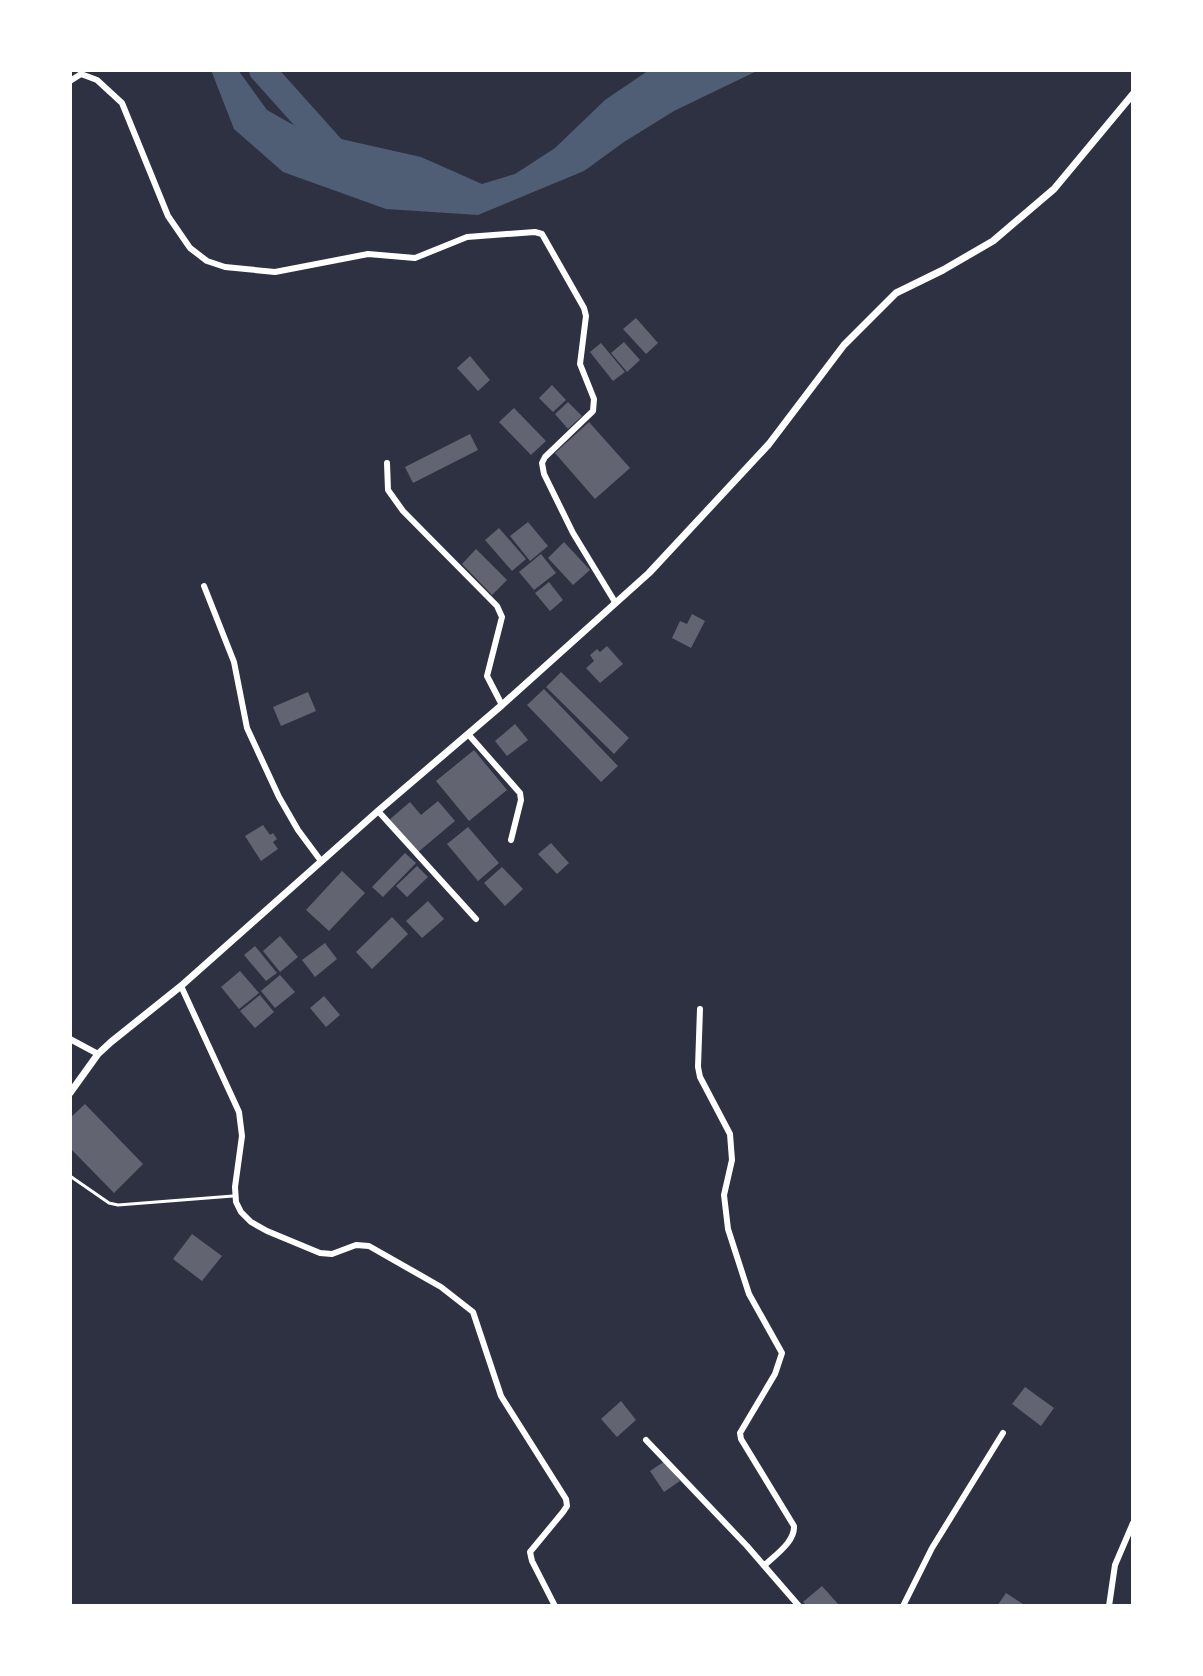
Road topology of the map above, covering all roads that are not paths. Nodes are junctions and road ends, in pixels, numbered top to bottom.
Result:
1 (80, 72) edge
2 (70, 81) edge
3 (1133, 94) edge
4 (387, 463) dead end
5 (204, 586) dead end
6 (615, 602) junction
7 (502, 705) junction
8 (468, 734) junction
9 (378, 811) junction
10 (511, 840) dead end
11 (321, 861) junction
12 (476, 919) dead end
13 (181, 986) junction
14 (700, 1009) dead end
15 (70, 1039) edge
16 (98, 1054) junction
17 (70, 1093) edge
18 (70, 1176) edge
19 (235, 1195) junction
20 (1003, 1433) dead end
21 (646, 1440) dead end
22 (1133, 1523) edge
23 (764, 1566) junction
24 (555, 1606) edge
25 (799, 1606) edge
26 (903, 1606) edge
27 (1109, 1606) edge

1 - 2 street
1 - 6 street
3 - 6 street
4 - 7 street
5 - 11 street
6 - 7 street
7 - 8 street
8 - 9 street
8 - 10 street
9 - 11 street
9 - 12 street
11 - 13 street
13 - 16 street
13 - 19 street
14 - 23 street
15 - 16 street
16 - 17 street
18 - 19 lane
19 - 24 street
20 - 26 street
21 - 23 street
22 - 27 street
23 - 25 street

